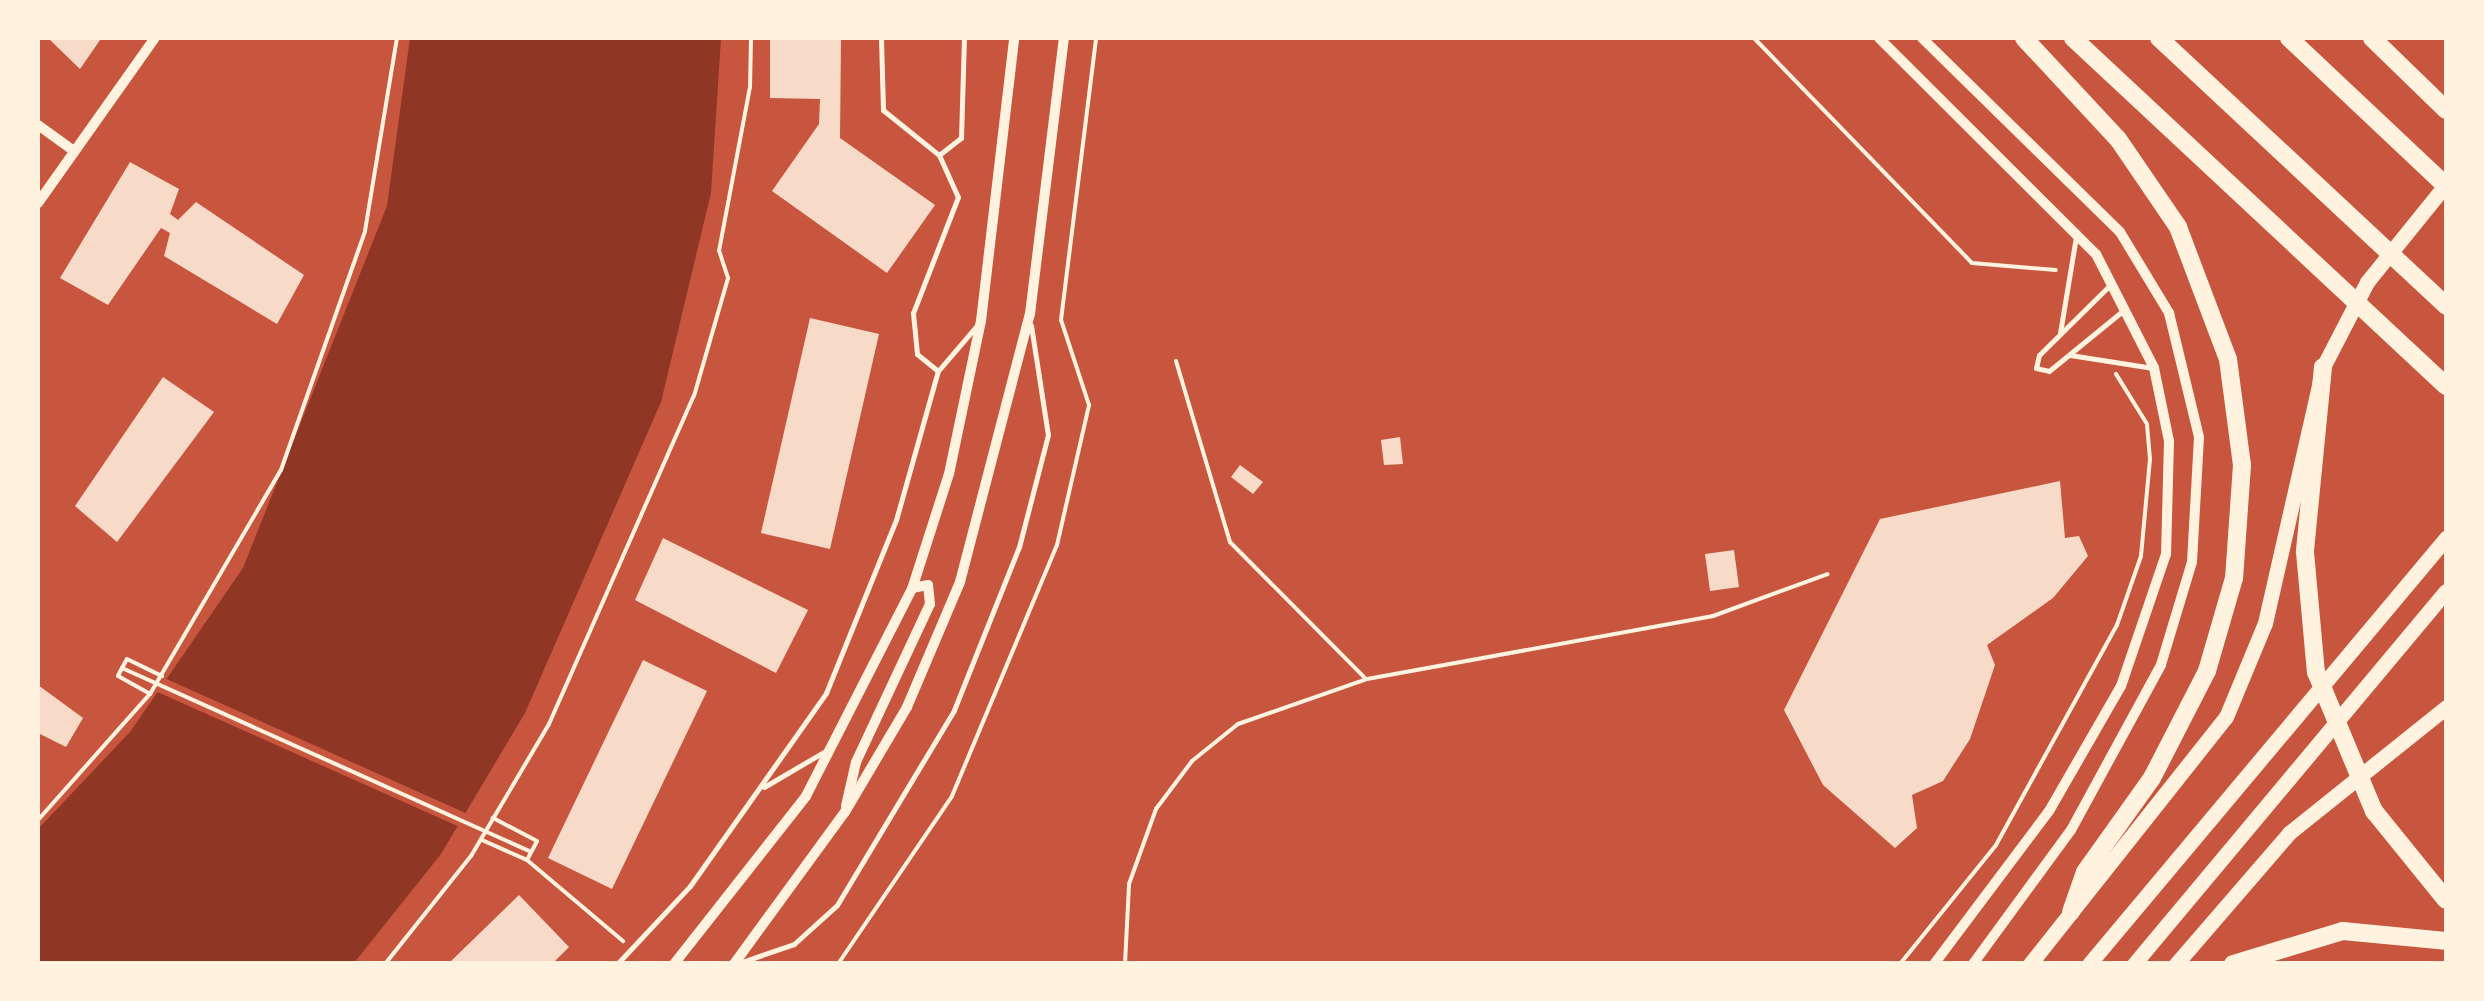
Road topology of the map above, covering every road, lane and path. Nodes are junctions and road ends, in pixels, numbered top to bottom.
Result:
1 (154, 38) edge
2 (397, 38) edge
3 (750, 38) edge
4 (881, 38) edge
5 (964, 38) edge
6 (1011, 38) edge
7 (1064, 38) edge
8 (1754, 38) edge
9 (1879, 38) edge
10 (1922, 38) edge
11 (2024, 38) edge
12 (2072, 38) edge
13 (2159, 38) edge
14 (2290, 38) edge
15 (2372, 38) edge
16 (2446, 110) edge
17 (38, 125) edge
18 (74, 151) junction
19 (939, 155) junction
20 (2446, 185) edge
21 (38, 204) edge
22 (2076, 228) junction
23 (2073, 282) junction
24 (2114, 282) junction
25 (2446, 306) edge
26 (2128, 307) junction
27 (1030, 314) junction
28 (981, 321) junction
29 (2059, 336) junction
30 (2067, 356) junction
31 (2120, 359) junction
32 (1176, 361) dead end
33 (2323, 366) junction
34 (2154, 368) junction
35 (938, 371) junction
36 (2446, 386) edge
37 (2446, 538) edge
38 (1828, 574) dead end
39 (912, 589) junction
40 (2446, 591) edge
41 (122, 668) junction
42 (162, 676) junction
43 (1366, 678) junction
44 (150, 694) junction
45 (2446, 706) edge
46 (841, 739) junction
47 (764, 787) junction
48 (845, 812) junction
49 (494, 818) junction
50 (38, 820) edge
51 (481, 840) junction
52 (532, 852) junction
53 (528, 860) junction
54 (2446, 900) edge
55 (2071, 912) junction
56 (2446, 941) edge
57 (632, 949) junction
58 (385, 964) edge
59 (616, 964) edge
60 (674, 964) edge
61 (735, 964) edge
62 (1125, 964) edge
63 (1900, 964) edge
64 (1934, 964) edge
65 (1974, 964) edge
66 (2030, 964) edge
67 (2089, 964) edge
68 (2134, 964) edge
69 (2176, 964) edge
70 (2233, 964) edge

1 - 18 street
2 - 42 path
3 - 49 path
4 - 19 lane
5 - 19 lane
6 - 28 street
7 - 27 street
8 - 23 path
9 - 22 street
10 - 65 street
11 - 55 highway
12 - 36 highway
13 - 25 highway
14 - 20 highway
15 - 16 highway
17 - 18 street
18 - 21 street
19 - 35 lane
20 - 33 main road
22 - 23 lane
22 - 24 street
23 - 29 lane
24 - 26 street
24 - 29 lane
26 - 30 lane
26 - 34 street
27 - 48 street
27 - 61 lane
28 - 35 lane
28 - 39 street
29 - 30 lane
30 - 31 lane
31 - 34 lane
31 - 63 path
32 - 43 path
33 - 54 highway
33 - 55 main road
34 - 64 street
35 - 47 lane
37 - 67 main road
38 - 43 path
39 - 46 street
39 - 48 street
40 - 68 main road
41 - 42 path
41 - 44 path
41 - 52 path
42 - 44 path
43 - 62 path
44 - 50 path
45 - 69 main road
46 - 47 lane
46 - 60 street
47 - 57 lane
48 - 61 street
49 - 51 path
49 - 52 path
51 - 53 path
51 - 58 path
52 - 53 path
53 - 57 path
55 - 66 main road
56 - 70 highway
57 - 59 lane

